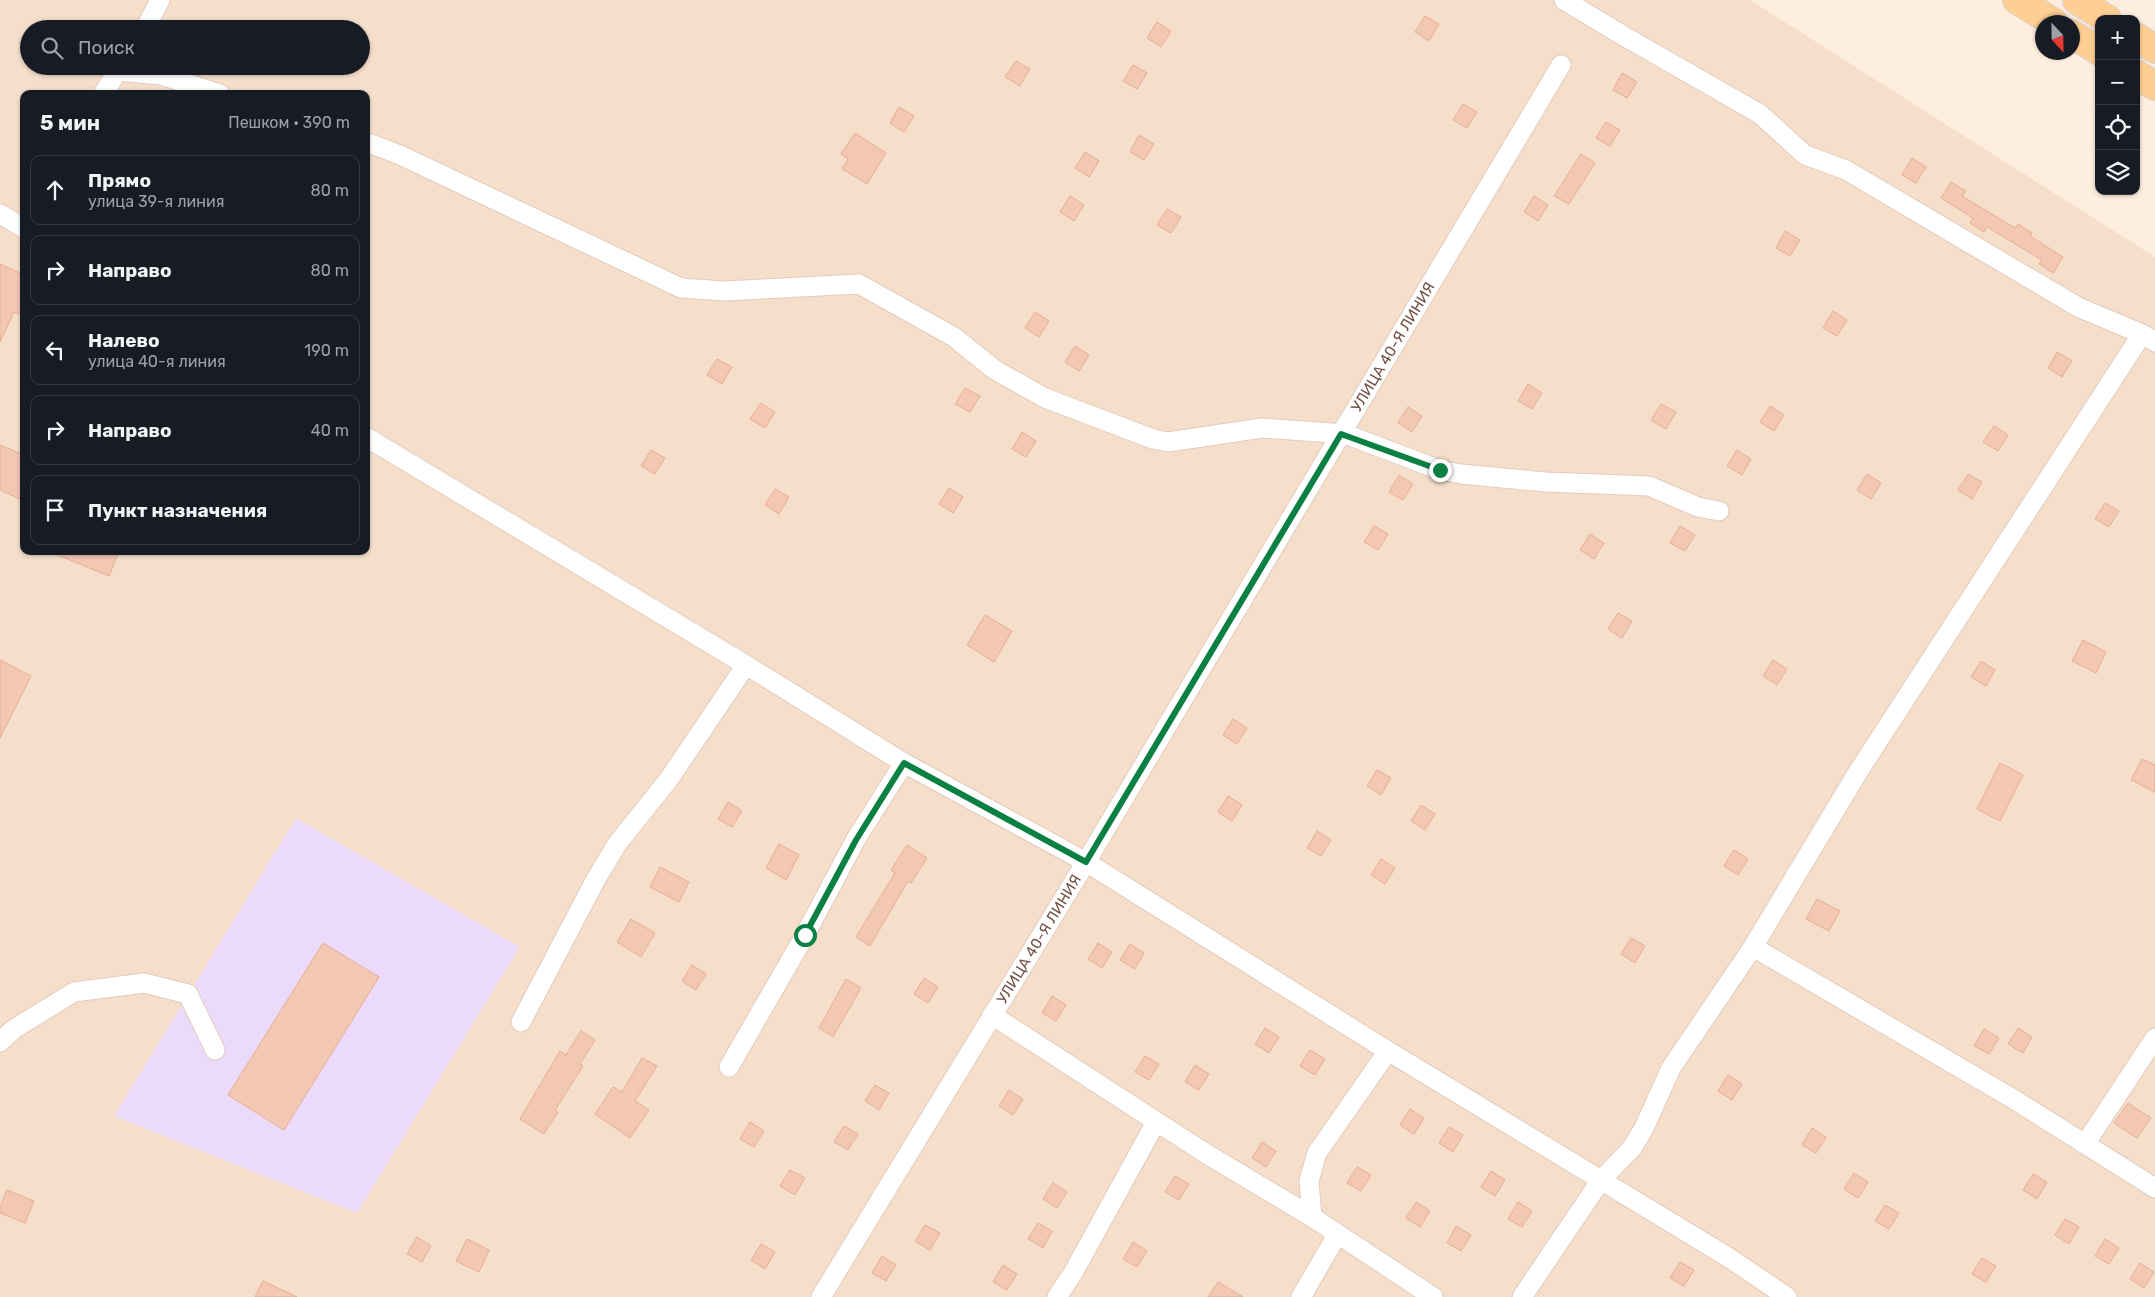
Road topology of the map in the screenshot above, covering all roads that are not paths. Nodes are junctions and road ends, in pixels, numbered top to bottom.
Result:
1 (160, 0) edge
2 (1564, 0) edge
3 (2017, 0) edge
4 (2077, 0) edge
5 (2042, 15) edge
6 (2101, 15) edge
7 (150, 20) edge
8 (2080, 39) edge
9 (2140, 40) edge
10 (2095, 48) edge
11 (2155, 49) edge
12 (1561, 65) dead end
13 (115, 75) edge
14 (161, 75) edge
15 (2140, 77) edge
16 (2155, 86) edge
17 (106, 90) edge
18 (208, 90) edge
19 (370, 143) edge
20 (0, 214) edge
21 (20, 222) edge
22 (2148, 338) edge
23 (1341, 434) junction
24 (370, 439) edge
25 (1719, 511) dead end
26 (746, 665) junction
27 (904, 763) junction
28 (1086, 862) junction
29 (1753, 947) junction
30 (992, 1015) junction
31 (521, 1022) dead end
32 (2155, 1038) edge
33 (0, 1042) edge
34 (215, 1050) dead end
35 (1388, 1051) junction
36 (729, 1067) dead end
37 (1156, 1122) junction
38 (2085, 1144) junction
39 (1601, 1180) junction
40 (2155, 1188) edge
41 (1312, 1217) junction
42 (1336, 1235) junction
43 (821, 1297) edge
44 (1056, 1297) edge
45 (1301, 1297) edge
46 (1433, 1297) edge
47 (1522, 1297) edge
48 (1787, 1297) edge

1 - 7 street
2 - 22 street
3 - 5 main road
4 - 6 main road
8 - 10 main road
9 - 11 main road
12 - 23 street, УЛИЦА 40-Я ЛИНИЯ
13 - 17 street
14 - 18 street
15 - 16 main road
19 - 23 street
20 - 21 street
22 - 29 street
23 - 25 street
23 - 28 street, УЛИЦА 40-Я ЛИНИЯ
24 - 26 street
26 - 27 street
26 - 31 street
27 - 28 street
27 - 36 street
28 - 30 street, УЛИЦА 40-Я ЛИНИЯ
28 - 35 street
29 - 38 street
29 - 39 street
30 - 37 street
30 - 43 street, УЛИЦА 40-Я ЛИНИЯ
32 - 38 street
33 - 34 street
35 - 39 street
35 - 41 street
37 - 41 street
37 - 44 street
38 - 40 street
39 - 47 street
39 - 48 street
41 - 42 street
42 - 45 street
42 - 46 street

